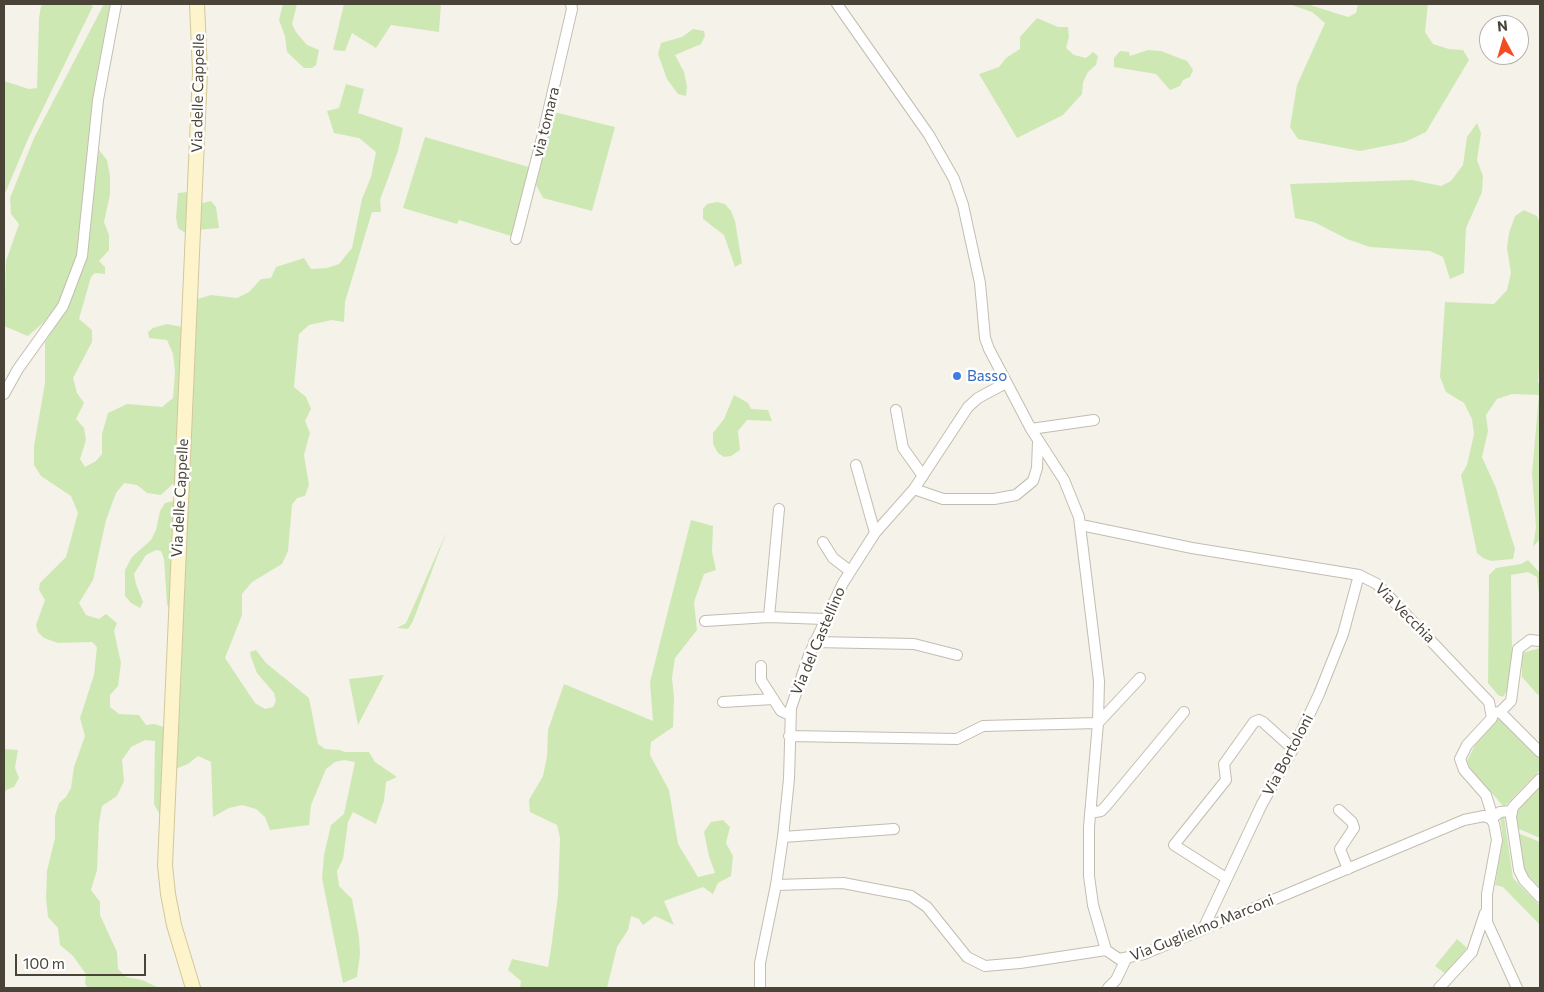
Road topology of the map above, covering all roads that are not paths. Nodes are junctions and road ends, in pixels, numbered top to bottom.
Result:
1 (116, 4) edge
2 (198, 4) edge
3 (571, 4) edge
4 (837, 4) edge
5 (516, 239) dead end
6 (1005, 382) junction
7 (4, 394) edge
8 (896, 410) dead end
9 (1094, 420) dead end
10 (1031, 429) junction
11 (1038, 442) junction
12 (856, 465) dead end
13 (923, 476) junction
14 (914, 489) junction
15 (779, 509) dead end
16 (1081, 525) junction
17 (875, 533) junction
18 (823, 542) dead end
19 (850, 571) junction
20 (1359, 575) junction
21 (769, 617) junction
22 (824, 619) junction
23 (705, 621) dead end
24 (1540, 641) edge
25 (814, 642) junction
26 (957, 655) dead end
27 (761, 666) dead end
28 (1140, 678) dead end
29 (773, 699) junction
30 (723, 702) dead end
31 (1184, 712) dead end
32 (1496, 713) junction
33 (790, 714) junction
34 (1098, 723) junction
35 (789, 736) junction
36 (1293, 749) junction
37 (1540, 752) edge
38 (1540, 779) edge
39 (1339, 810) dead end
40 (1511, 811) junction
41 (1090, 813) junction
42 (1490, 819) junction
43 (894, 829) dead end
44 (783, 837) junction
45 (1348, 868) junction
46 (1226, 878) junction
47 (776, 884) junction
48 (1540, 897) edge
49 (1485, 913) junction
50 (1203, 929) junction
51 (1106, 950) junction
52 (1126, 959) junction
53 (194, 988) edge
54 (760, 988) edge
55 (1108, 988) edge
56 (1439, 988) edge
57 (1517, 988) edge

1 - 7 street
2 - 53 main road, Via delle Cappelle
3 - 5 street, via tomara
4 - 6 street, Via Guglielmo Marconi
6 - 10 street, Via Guglielmo Marconi
6 - 13 street, Via del Castellino
8 - 13 street
9 - 10 street
10 - 11 street, Via Guglielmo Marconi
11 - 14 street
11 - 16 street, Via Guglielmo Marconi
12 - 17 street
13 - 14 street, Via del Castellino
14 - 17 street, Via del Castellino
15 - 21 street
16 - 20 street, Via Vecchia
16 - 34 street, Via Guglielmo Marconi
17 - 19 street, Via del Castellino
18 - 19 street
19 - 22 street, Via del Castellino
20 - 32 street, Via Vecchia
20 - 36 street, Via Bortoloni
21 - 22 street
21 - 23 street
22 - 25 street, Via del Castellino
24 - 32 street
25 - 26 street
25 - 33 street, Via del Castellino
27 - 29 street
28 - 34 street
29 - 30 street
29 - 33 street
31 - 41 street
32 - 37 street, Via Vecchia
32 - 42 street
33 - 35 street, Via del Castellino
34 - 35 street
34 - 41 street, Via Guglielmo Marconi
35 - 44 street, Via del Castellino
36 - 46 street, Via Bortoloni
36 - 46 street
38 - 40 street
39 - 45 street
40 - 42 street
40 - 48 street
41 - 51 street, Via Guglielmo Marconi
42 - 45 street, Via Guglielmo Marconi
42 - 49 street
43 - 44 street
44 - 47 street, Via del Castellino
45 - 50 street, Via Guglielmo Marconi
46 - 50 street, Via Bortoloni
47 - 51 street
47 - 54 street, Via del Castellino
49 - 56 street
49 - 57 street
50 - 52 street, Via Guglielmo Marconi
51 - 52 street, Via Guglielmo Marconi
52 - 55 street

